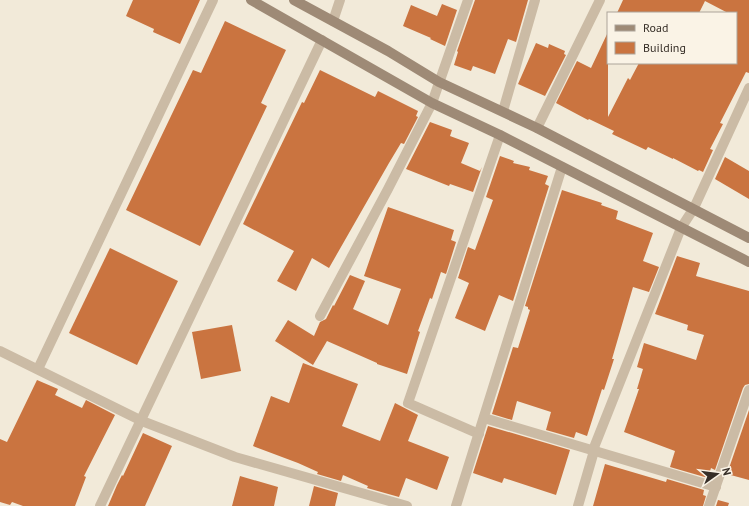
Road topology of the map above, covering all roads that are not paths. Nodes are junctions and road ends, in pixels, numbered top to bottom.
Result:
1 (213, 0) edge
2 (251, 0) edge
3 (294, 0) edge
4 (340, 0) edge
5 (468, 0) edge
6 (536, 0) edge
7 (600, 0) edge
8 (333, 21) junction
9 (322, 40) junction
10 (439, 82) junction
11 (749, 88) edge
12 (432, 103) junction
13 (502, 111) junction
14 (537, 128) junction
15 (500, 135) junction
16 (562, 167) junction
17 (694, 208) junction
18 (681, 228) junction
19 (749, 238) edge
20 (749, 262) edge
21 (320, 316) dead end
22 (0, 351) edge
23 (38, 369) junction
24 (749, 390) edge
25 (484, 418) junction
26 (142, 421) junction
27 (479, 434) junction
28 (596, 451) junction
29 (716, 487) junction
30 (100, 506) edge
31 (406, 506) edge
32 (456, 506) edge
33 (578, 506) edge
34 (709, 506) edge

1 - 23 street
2 - 9 main road
3 - 8 main road
4 - 8 street
5 - 10 street
6 - 13 street
7 - 14 street
8 - 10 main road
9 - 12 main road
9 - 26 street
10 - 12 street
10 - 13 main road
11 - 17 street
12 - 15 main road
12 - 21 street
13 - 14 main road
14 - 17 main road
15 - 16 main road
15 - 27 street
16 - 18 main road
16 - 25 street
17 - 18 street
17 - 19 main road
18 - 20 main road
18 - 28 street
22 - 23 street
23 - 26 street
24 - 29 street
25 - 27 street
25 - 28 street
26 - 30 street
26 - 31 street
27 - 32 street
28 - 29 street
28 - 33 street
29 - 34 street

